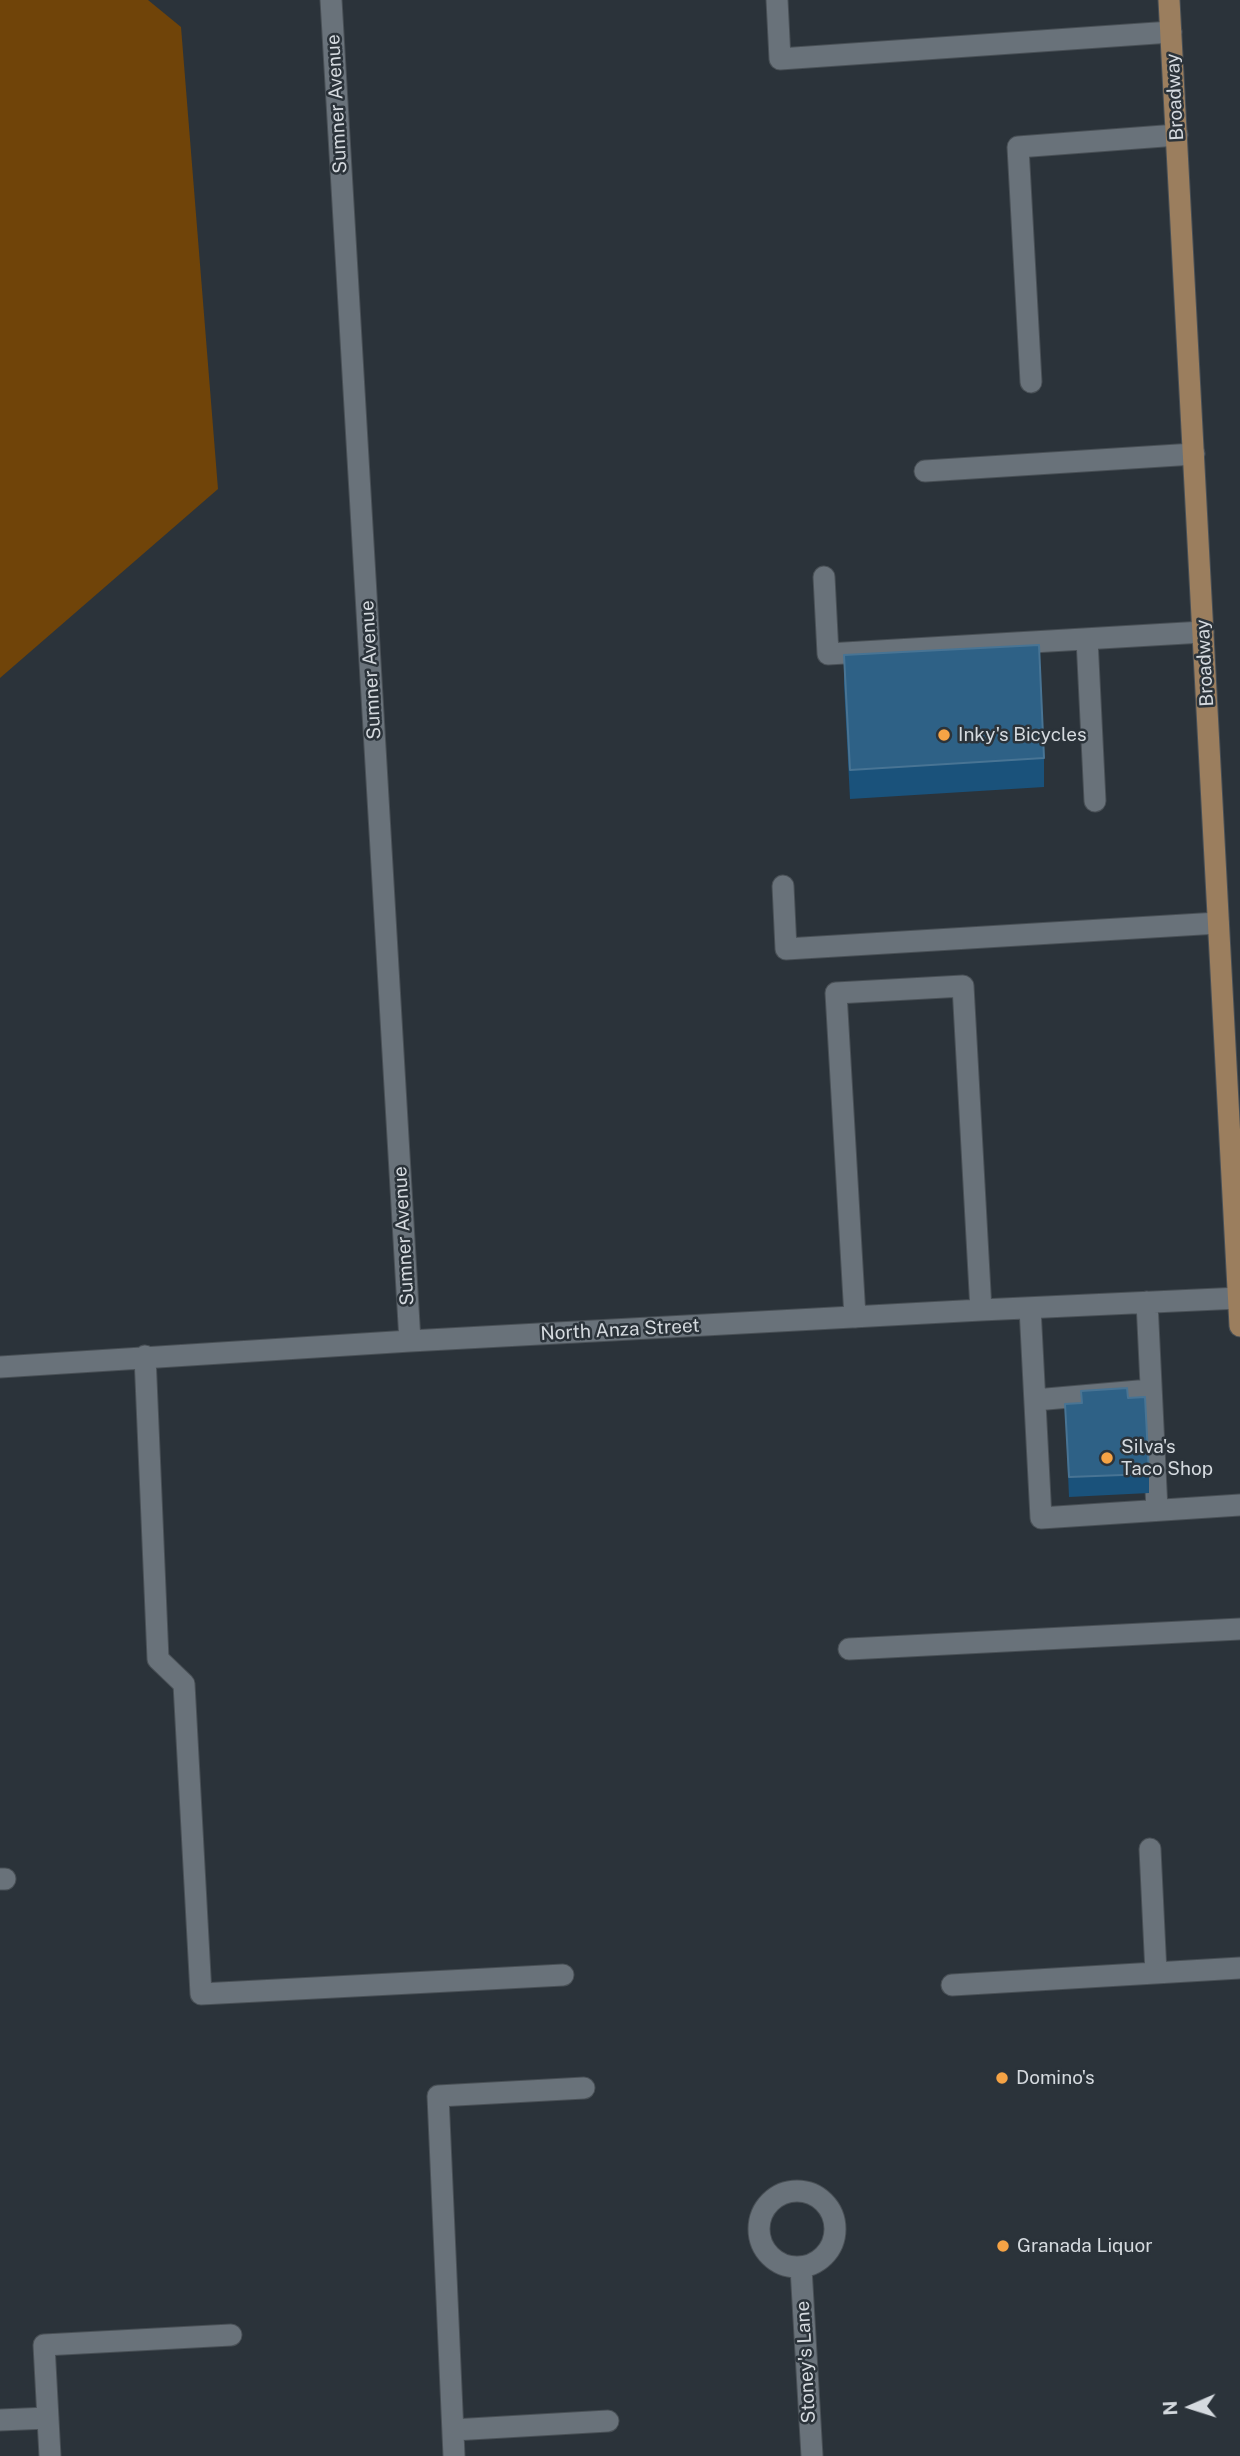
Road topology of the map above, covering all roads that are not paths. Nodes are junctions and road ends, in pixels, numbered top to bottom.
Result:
1 (331, 0) edge
2 (777, 0) edge
3 (1169, 0) edge
4 (1171, 32) junction
5 (1177, 135) junction
6 (1031, 382) dead end
7 (1194, 454) junction
8 (925, 471) dead end
9 (824, 577) dead end
10 (1203, 632) junction
11 (1087, 639) junction
12 (1095, 801) dead end
13 (783, 886) dead end
14 (1218, 923) junction
15 (1239, 1298) edge
16 (1146, 1302) junction
17 (1030, 1308) junction
18 (981, 1310) junction
19 (855, 1317) junction
20 (1240, 1326) edge
21 (410, 1341) junction
22 (145, 1356) junction
23 (0, 1367) edge
24 (1150, 1390) junction
25 (1035, 1400) junction
26 (1240, 1505) edge
27 (1157, 1510) junction
28 (1240, 1629) edge
29 (849, 1649) dead end
30 (1150, 1849) dead end
31 (1240, 1968) edge
32 (1156, 1973) junction
33 (563, 1975) dead end
34 (952, 1985) dead end
35 (584, 2088) dead end
36 (801, 2268) dead end
37 (231, 2335) dead end
38 (48, 2418) junction
39 (0, 2420) edge
40 (608, 2421) dead end
41 (453, 2430) junction
42 (50, 2456) edge
43 (454, 2456) edge
44 (812, 2456) edge

1 - 21 street, Sumner Avenue
2 - 4 street
3 - 4 main road, Broadway
4 - 5 main road, Broadway
5 - 6 street
5 - 7 main road, Broadway
7 - 8 street
7 - 10 main road, Broadway
9 - 11 street
10 - 11 street
10 - 14 main road, Broadway
11 - 12 street
13 - 14 street
14 - 15 main road, Broadway
15 - 16 street, North Anza Street
15 - 20 main road, Broadway
16 - 17 street, North Anza Street
16 - 24 street
17 - 18 street, North Anza Street
17 - 25 street
18 - 19 street, North Anza Street
18 - 19 street
19 - 21 street, North Anza Street
21 - 22 street, North Anza Street
22 - 23 street, North Anza Street
22 - 33 street
24 - 25 street
24 - 27 street
25 - 27 street
26 - 27 street
28 - 29 street
30 - 32 street
31 - 32 street
32 - 34 street
35 - 41 street
36 - 44 street, Stoney's Lane
37 - 38 street
38 - 39 street
38 - 42 street
40 - 41 street
41 - 43 street

